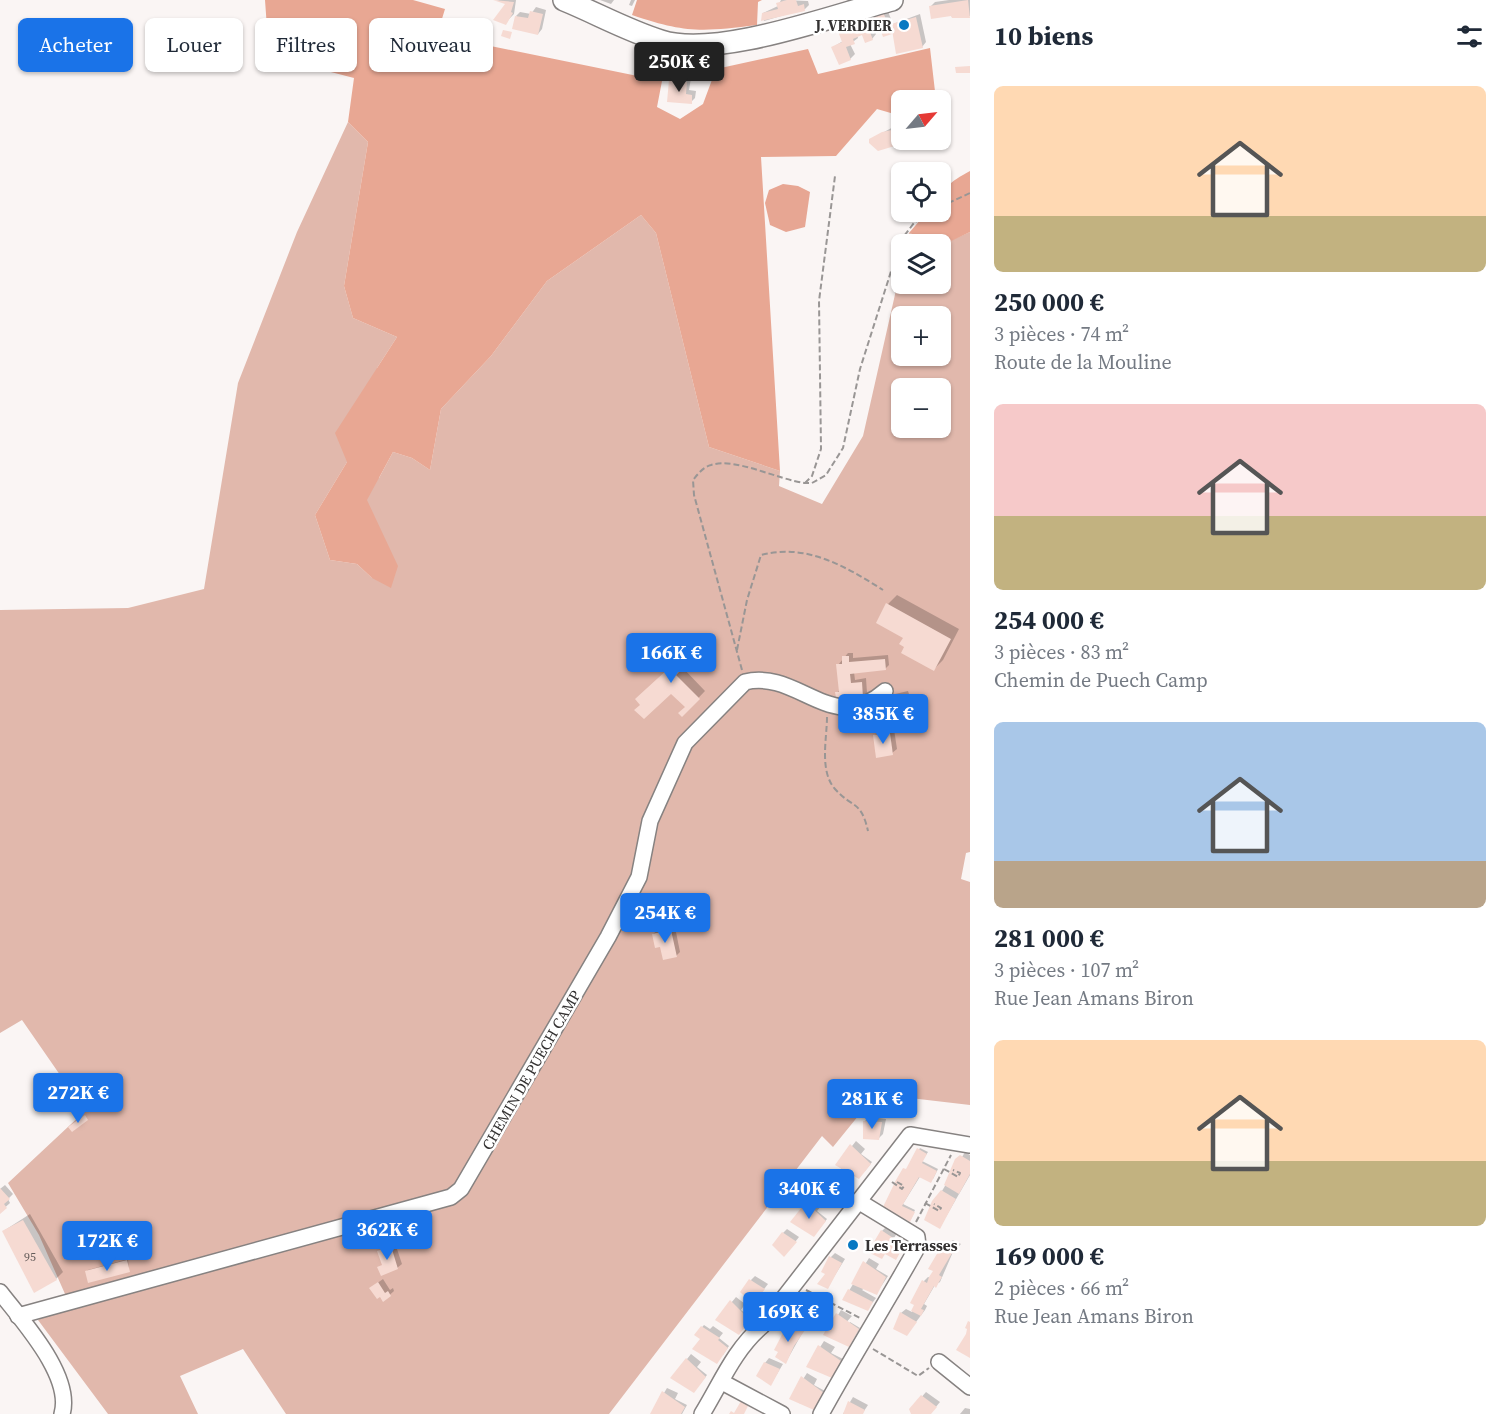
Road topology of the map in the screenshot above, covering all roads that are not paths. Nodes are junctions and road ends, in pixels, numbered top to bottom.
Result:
1 (564, 0) edge
2 (892, 0) edge
3 (885, 691) dead end
4 (964, 1144) edge
5 (858, 1201) junction
6 (0, 1292) edge
7 (18, 1316) junction
8 (939, 1362) dead end
9 (722, 1382) junction
10 (970, 1387) edge
11 (62, 1414) edge
12 (702, 1414) edge
13 (782, 1414) edge
14 (820, 1414) edge

1 - 2 main road
3 - 7 street, CHEMIN DE PUECH CAMP
4 - 5 street
5 - 9 street
5 - 14 street
6 - 7 street
7 - 11 street
8 - 10 street
9 - 12 street
9 - 13 street

